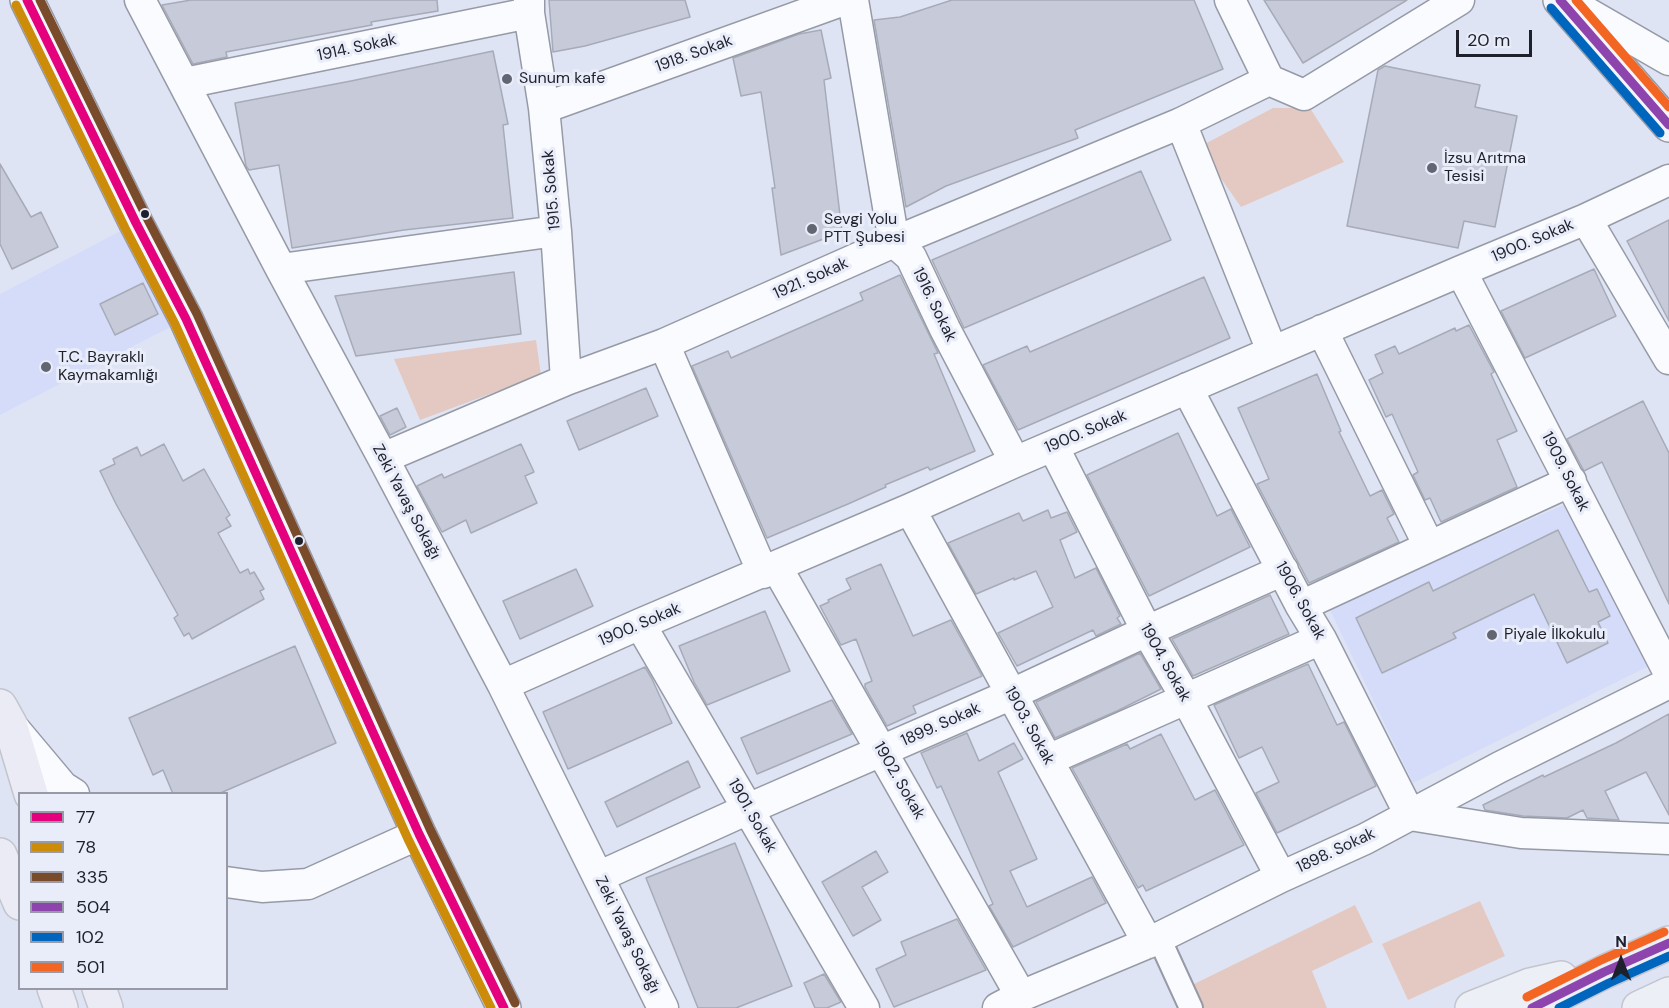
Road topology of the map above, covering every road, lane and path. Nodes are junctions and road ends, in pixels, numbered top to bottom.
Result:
1 (27, 0) edge
2 (140, 0) edge
3 (844, 0) edge
4 (853, 0) edge
5 (1230, 0) edge
6 (1459, 0) edge
7 (1560, 0) edge
8 (1564, 0) edge
9 (529, 6) edge
10 (1669, 60) edge
11 (1269, 80) junction
12 (185, 83) junction
13 (544, 108) junction
14 (1181, 123) junction
15 (1669, 125) edge
16 (1669, 180) edge
17 (1586, 219) junction
18 (556, 231) junction
19 (894, 242) junction
20 (281, 268) junction
21 (1461, 271) junction
22 (1322, 330) junction
23 (664, 344) junction
24 (1272, 351) junction
25 (1669, 359) edge
26 (566, 380) junction
27 (1187, 388) junction
28 (1053, 446) junction
29 (383, 458) junction
30 (1015, 462) junction
31 (1571, 481) junction
32 (910, 509) junction
33 (1428, 546) junction
34 (769, 570) junction
35 (1283, 570) junction
36 (1301, 606) junction
37 (640, 624) junction
38 (1147, 631) junction
39 (1320, 639) junction
40 (1669, 673) edge
41 (1669, 683) edge
42 (503, 685) junction
43 (1012, 694) junction
44 (1186, 698) junction
45 (5, 715) edge
46 (882, 751) junction
47 (1048, 760) junction
48 (30, 792) edge
49 (71, 792) edge
50 (748, 809) junction
51 (1410, 815) junction
52 (419, 834) junction
53 (1669, 839) edge
54 (0, 855) edge
55 (598, 877) junction
56 (1281, 877) junction
57 (228, 882) edge
58 (18, 898) edge
59 (1153, 940) junction
60 (1669, 943) edge
61 (1604, 972) junction
62 (55, 990) edge
63 (100, 990) edge
64 (1669, 994) edge
65 (1010, 1002) edge
66 (61, 1008) edge
67 (106, 1008) edge
68 (504, 1008) edge
69 (663, 1008) edge
70 (864, 1008) edge
71 (1191, 1008) edge
72 (1472, 1008) edge
73 (1532, 1008) edge
74 (1639, 1008) edge

1 - 52 main road
2 - 12 street, Zeki Yavaş Sokağı
3 - 13 street, 1918. Sokak
4 - 19 street
5 - 11 street
6 - 11 street
7 - 15 main road
8 - 10 street
9 - 12 street, 1914. Sokak
9 - 13 street, 1915. Sokak
11 - 14 street, 1921. Sokak
12 - 20 street, Zeki Yavaş Sokağı
13 - 18 street, 1915. Sokak
14 - 19 street, 1921. Sokak
14 - 24 street
16 - 17 street, 1900. Sokak
17 - 21 street, 1900. Sokak
17 - 25 street
18 - 20 street
18 - 26 street, 1915. Sokak
19 - 23 street, 1921. Sokak
19 - 30 street, 1916. Sokak
20 - 29 street, Zeki Yavaş Sokağı
21 - 22 street, 1900. Sokak
21 - 31 street, 1909. Sokak
22 - 24 street, 1900. Sokak
22 - 33 street
23 - 26 street, 1921. Sokak
23 - 34 street
24 - 27 street, 1900. Sokak
26 - 29 street, 1921. Sokak
27 - 28 street, 1900. Sokak
27 - 35 street, 1906. Sokak
28 - 30 street, 1900. Sokak
28 - 38 street, 1904. Sokak
29 - 42 street, Zeki Yavaş Sokağı
30 - 32 street, 1900. Sokak
31 - 33 street
31 - 40 street, 1909. Sokak
32 - 34 street, 1900. Sokak
32 - 43 street, 1903. Sokak
33 - 36 street
34 - 37 street, 1900. Sokak
34 - 46 street, 1902. Sokak
35 - 36 street, 1906. Sokak
35 - 38 street, 1899. Sokak
36 - 39 street, 1906. Sokak
37 - 42 street, 1900. Sokak
37 - 50 street, 1901. Sokak
38 - 43 street, 1899. Sokak
38 - 44 street, 1904. Sokak
39 - 44 street
39 - 51 street, 1906. Sokak
41 - 51 street, 1898. Sokak
42 - 55 street, Zeki Yavaş Sokağı
43 - 46 street, 1899. Sokak
43 - 47 street, 1903. Sokak
44 - 47 street
44 - 56 street, 1904. Sokak
45 - 48 highway
45 - 49 street
46 - 50 street, 1899. Sokak
46 - 65 street, 1902. Sokak
47 - 59 street, 1903. Sokak
50 - 55 street, 1899. Sokak
50 - 70 street, 1901. Sokak
51 - 53 street
51 - 56 street, 1898. Sokak
52 - 57 street
52 - 68 main road
54 - 58 highway
55 - 69 street, Zeki Yavaş Sokağı
56 - 59 street, 1898. Sokak
59 - 65 street, 1898. Sokak
59 - 71 street
60 - 61 main road
61 - 72 main road
61 - 73 main road
62 - 66 highway
63 - 67 highway
64 - 74 main road

